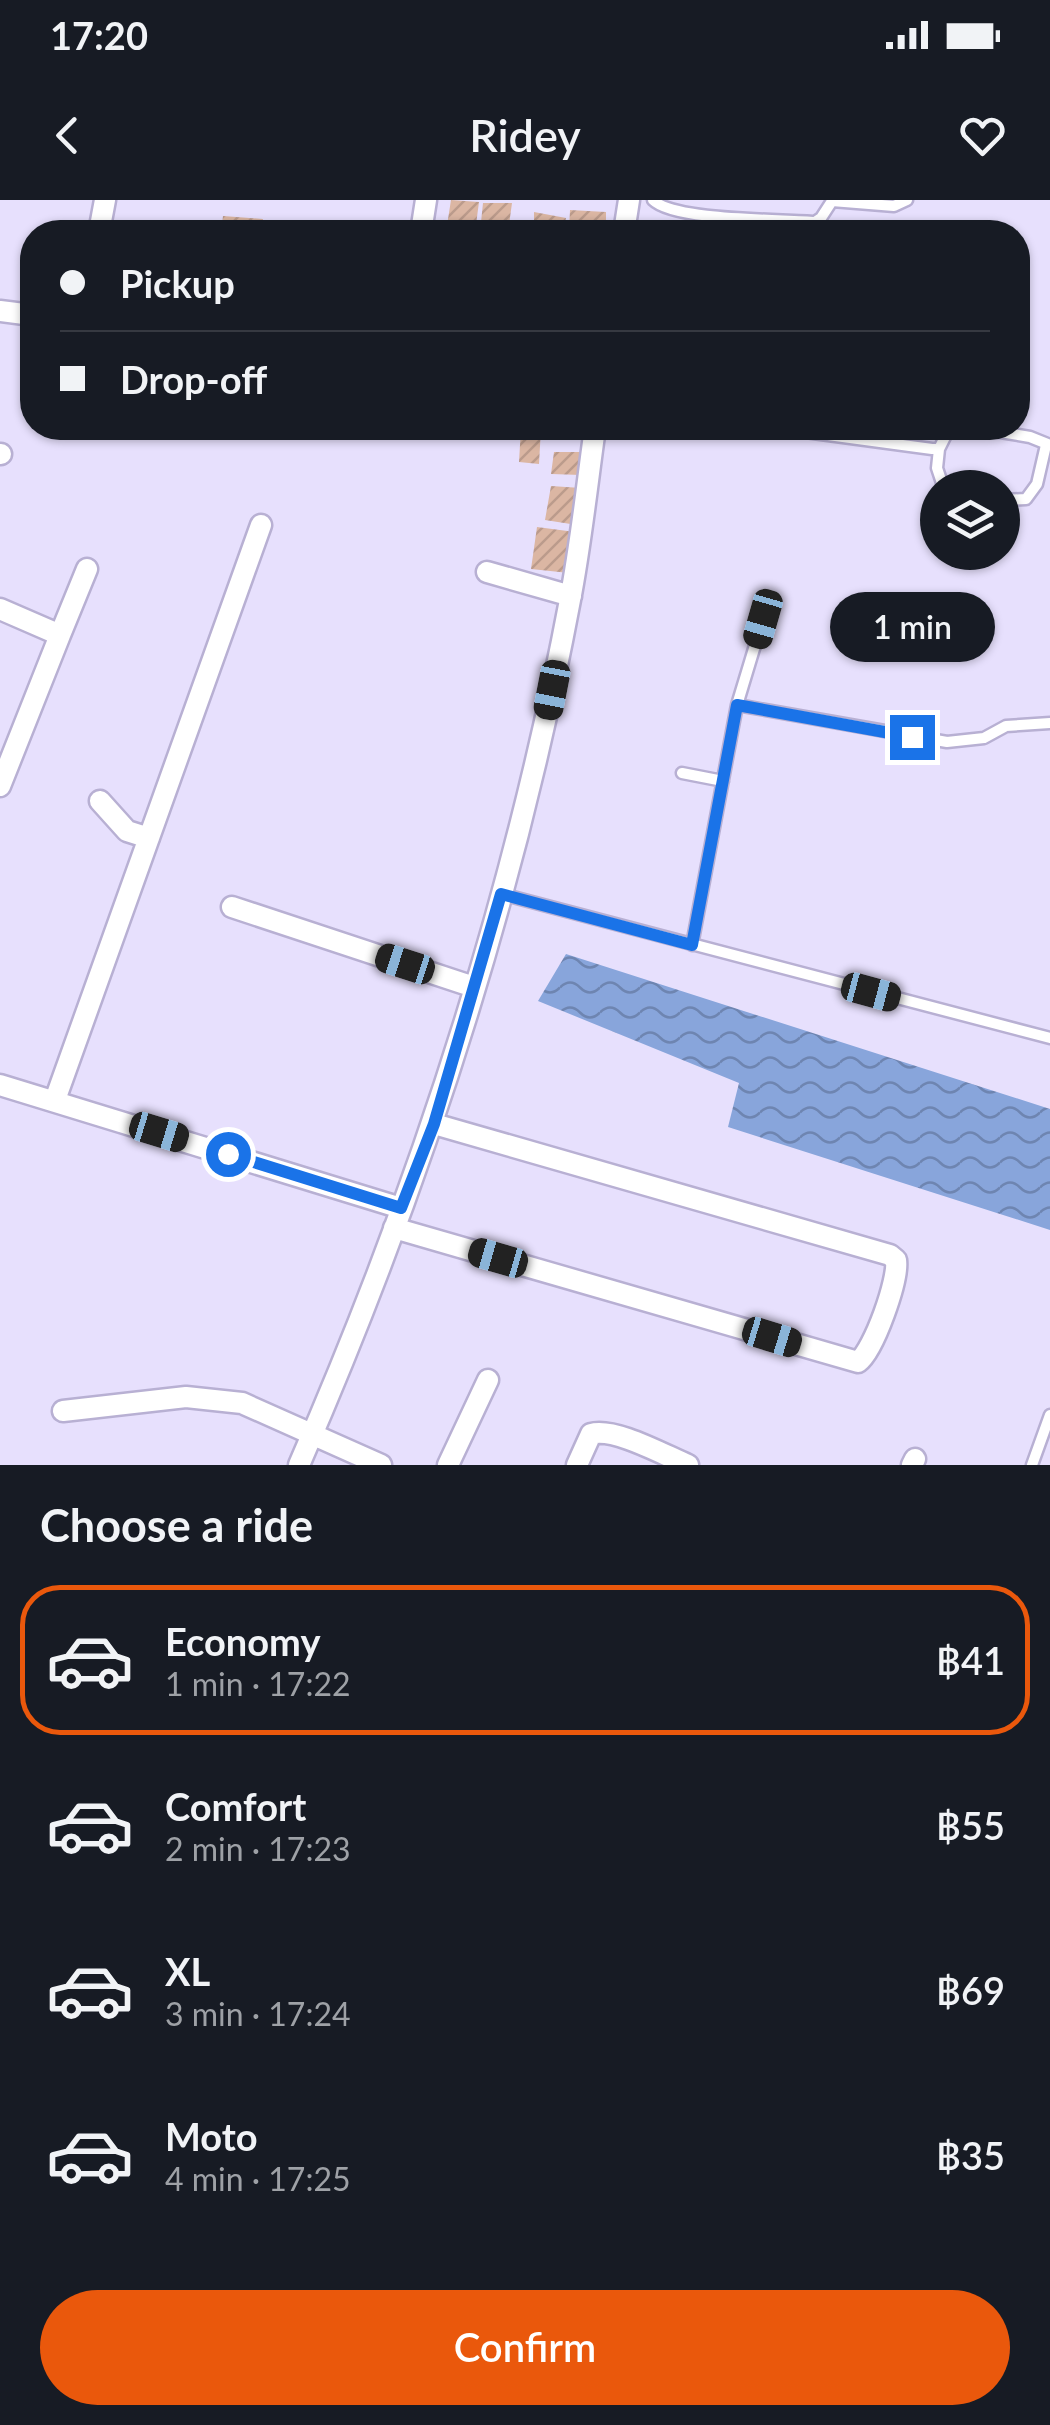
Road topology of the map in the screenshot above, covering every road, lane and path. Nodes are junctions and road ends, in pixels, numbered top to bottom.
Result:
1 (653, 200) edge
2 (906, 200) edge
3 (775, 219) joint
4 (788, 220) edge
5 (819, 220) edge
6 (593, 440) edge
7 (858, 440) edge
8 (943, 440) edge
9 (1048, 445) edge
10 (938, 449) junction
11 (938, 470) edge
12 (1020, 500) edge
13 (261, 524) dead end
14 (87, 569) dead end
15 (487, 572) dead end
16 (571, 596) junction
17 (0, 609) edge
18 (763, 619) dead end
19 (60, 636) junction
20 (737, 705) junction
21 (1050, 723) edge
22 (682, 773) dead end
23 (723, 781) junction
24 (0, 786) edge
25 (100, 801) dead end
26 (148, 838) junction
27 (501, 894) junction
28 (232, 907) dead end
29 (692, 945) junction
30 (474, 987) junction
31 (1050, 1038) edge
32 (0, 1084) edge
33 (55, 1100) junction
34 (434, 1124) junction
35 (398, 1218) junction
36 (488, 1380) dead end
37 (63, 1411) dead end
38 (1050, 1415) edge
39 (312, 1434) junction
40 (299, 1465) edge
41 (381, 1465) edge
42 (448, 1465) edge
43 (577, 1465) edge
44 (688, 1465) edge
45 (1032, 1465) edge

1 - 3 lane
2 - 5 lane
3 - 4 lane
6 - 16 street
7 - 10 lane
8 - 10 lane
9 - 12 lane
10 - 11 lane
13 - 26 street
14 - 19 street
15 - 16 street
16 - 27 street
17 - 19 street
18 - 20 lane
19 - 24 street
20 - 21 lane
20 - 23 lane
22 - 23 lane
23 - 29 lane
25 - 26 street
26 - 33 street
27 - 29 lane
27 - 30 street
28 - 30 street
29 - 31 lane
30 - 34 street
32 - 33 street
33 - 35 street
34 - 35 street
34 - 35 street
35 - 39 street
36 - 42 street
37 - 39 street
38 - 45 lane
39 - 40 street
39 - 41 street
43 - 44 street

